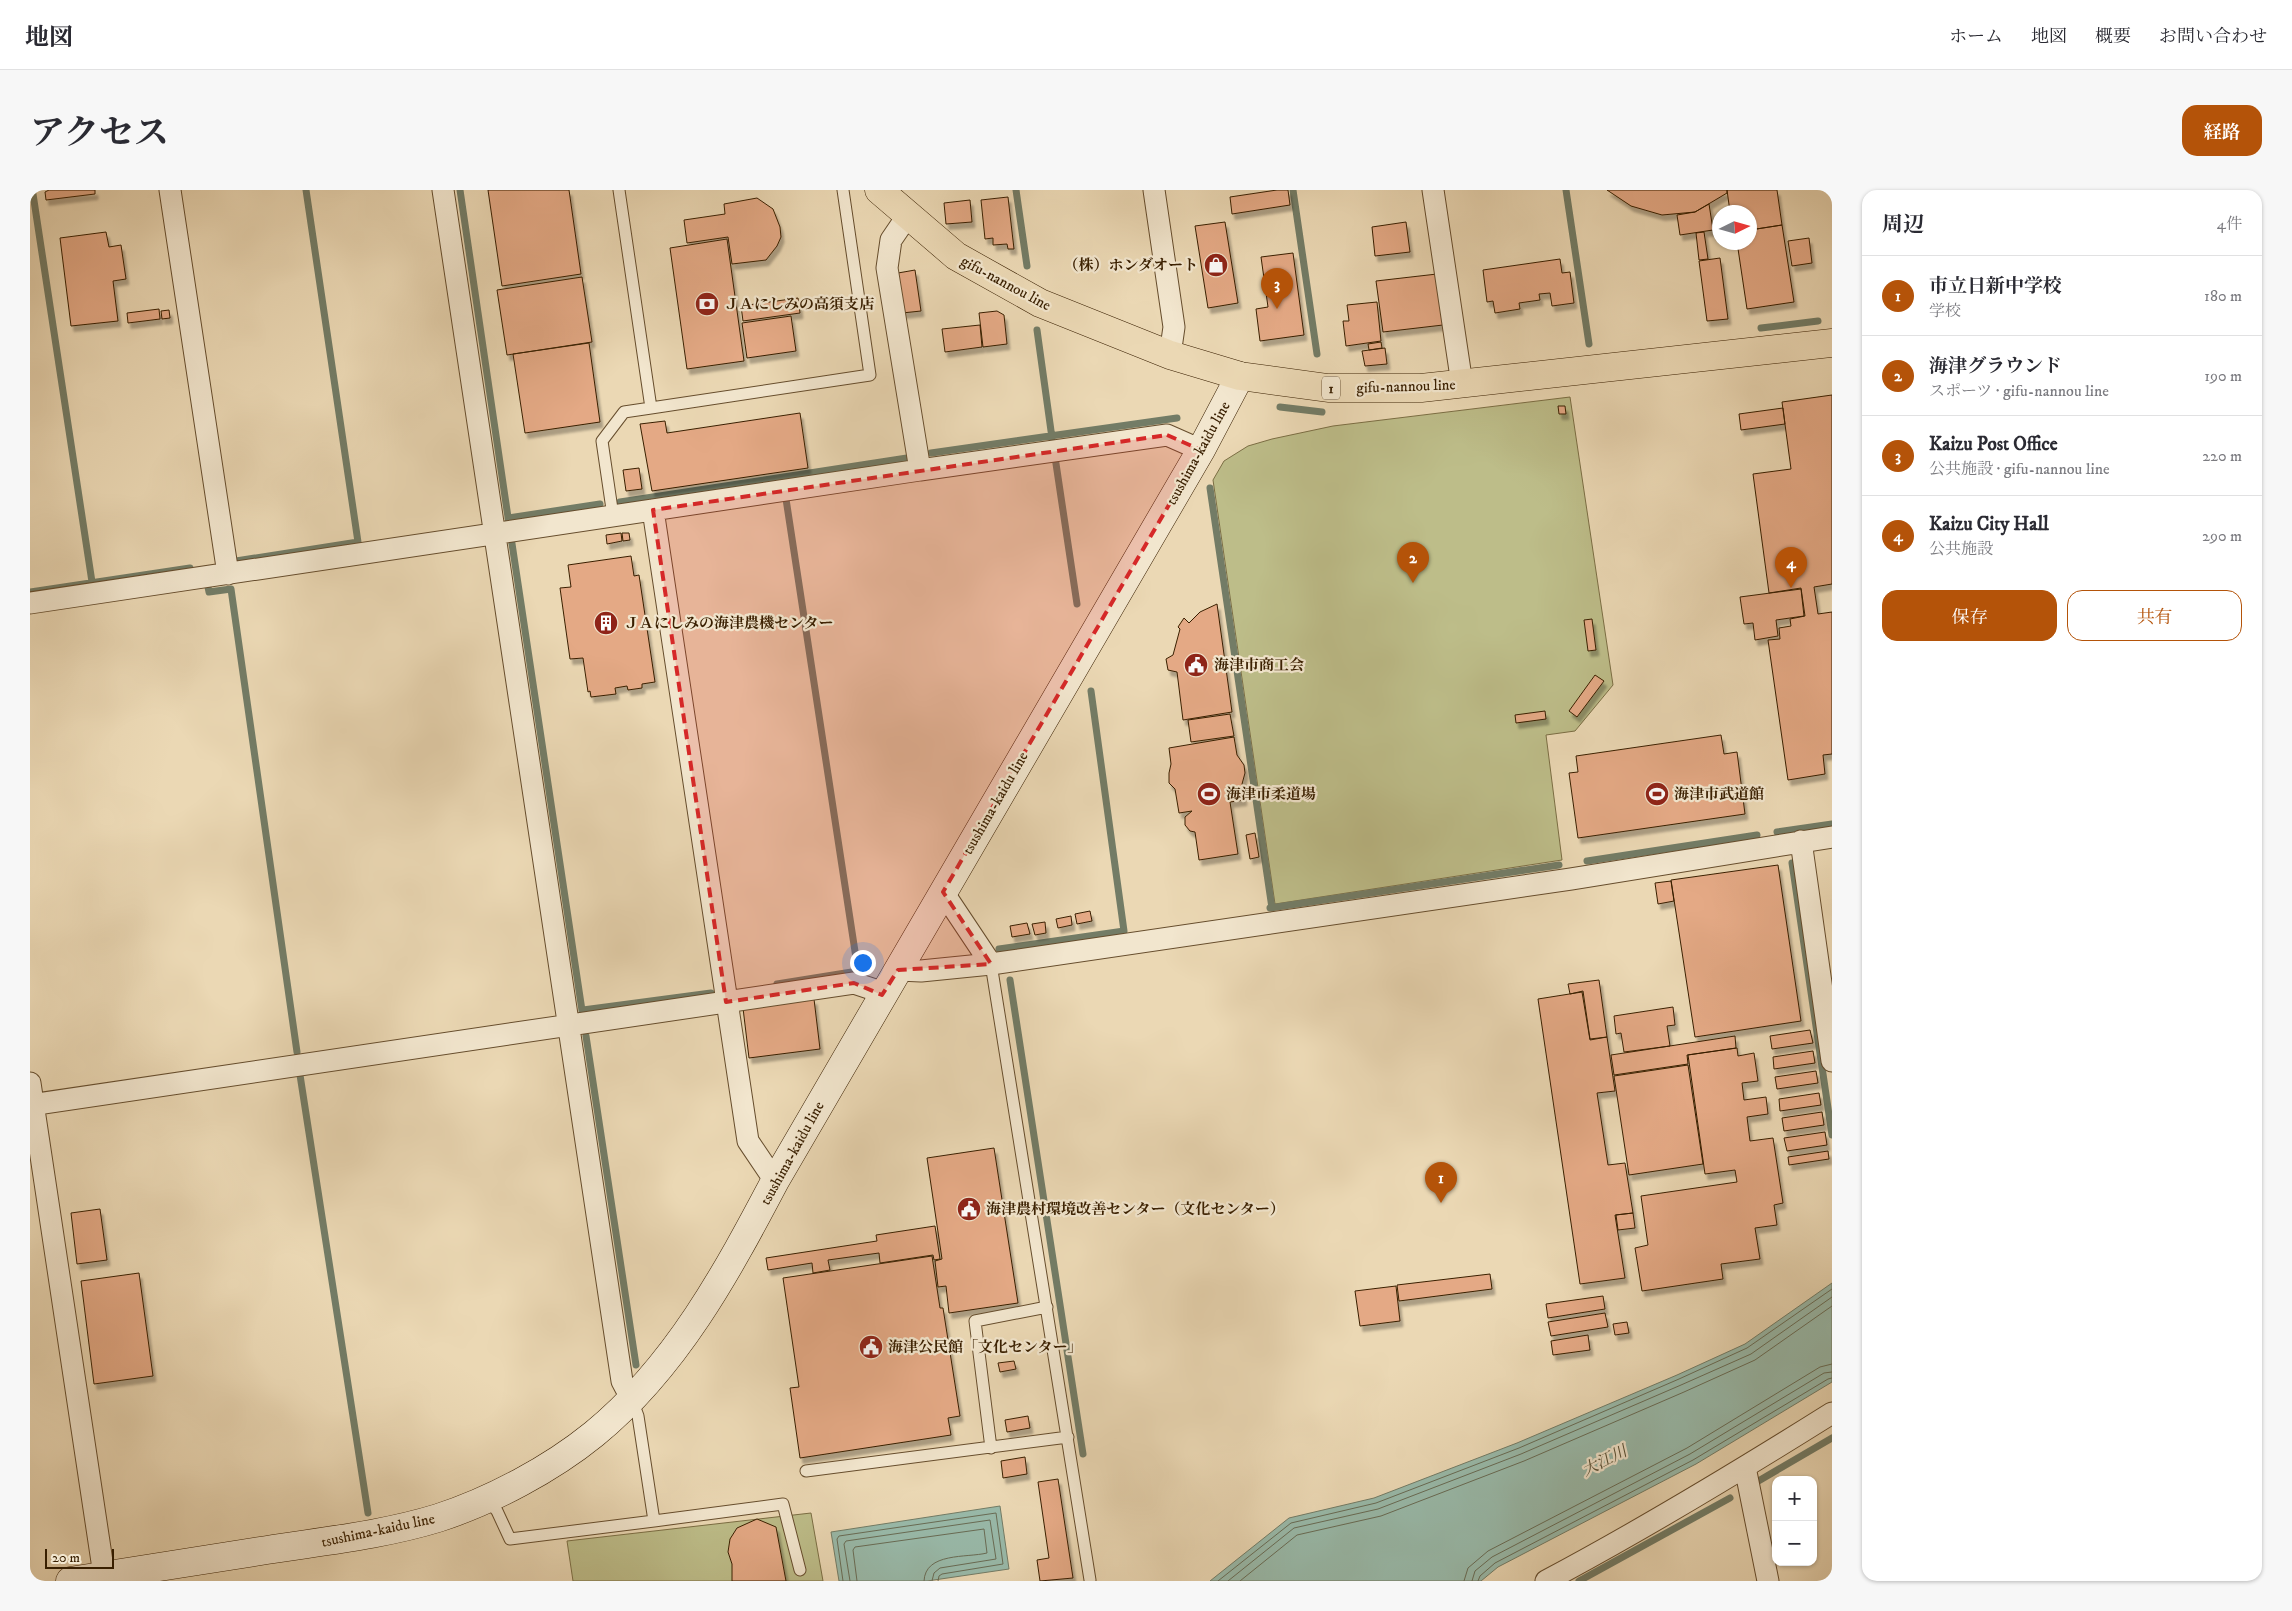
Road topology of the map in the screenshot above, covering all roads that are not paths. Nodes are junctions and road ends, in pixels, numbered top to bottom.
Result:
1 (170, 190) edge
2 (443, 190) edge
3 (619, 190) edge
4 (843, 190) edge
5 (879, 190) edge
6 (1154, 190) edge
7 (1434, 190) edge
8 (908, 215) junction
9 (1832, 342) edge
10 (1170, 355) junction
11 (1240, 376) junction
12 (1462, 384) junction
13 (651, 408) junction
14 (1201, 450) junction
15 (920, 470) junction
16 (653, 510) junction
17 (613, 516) junction
18 (495, 534) junction
19 (228, 574) junction
20 (30, 603) edge
21 (1832, 837) edge
22 (1800, 842) junction
23 (943, 892) junction
24 (991, 964) junction
25 (898, 970) junction
26 (882, 996) junction
27 (726, 1002) junction
28 (568, 1024) junction
29 (1832, 1061) edge
30 (30, 1083) edge
31 (32, 1105) edge
32 (775, 1180) junction
33 (1047, 1307) junction
34 (631, 1398) junction
35 (1832, 1413) edge
36 (1068, 1437) junction
37 (991, 1448) junction
38 (1745, 1468) junction
39 (806, 1471) dead end
40 (487, 1499) junction
41 (654, 1521) junction
42 (800, 1570) dead end
43 (104, 1576) junction
44 (1090, 1580) edge
45 (70, 1581) edge
46 (1546, 1581) edge
47 (1768, 1581) edge

1 - 19 street
2 - 18 street
3 - 13 lane
4 - 13 lane
5 - 8 main road, gifu-nannou line / 1
6 - 10 street
7 - 12 street
8 - 10 main road, gifu-nannou line / 1
8 - 15 street
9 - 12 main road, gifu-nannou line / 1
10 - 11 main road, gifu-nannou line / 1
11 - 12 main road, gifu-nannou line / 1
11 - 14 main road, tsushima-kaidu line
13 - 17 lane
14 - 15 street
14 - 23 main road, tsushima-kaidu line
15 - 16 street
16 - 17 street
16 - 27 street
17 - 18 street
18 - 19 street
18 - 28 street
19 - 20 street
21 - 22 street
22 - 24 street
22 - 29 street
23 - 24 street
23 - 25 main road, tsushima-kaidu line
24 - 25 street
24 - 33 lane
25 - 26 main road, tsushima-kaidu line
26 - 27 street
26 - 32 main road, tsushima-kaidu line
27 - 28 street
27 - 32 street
28 - 31 street
28 - 34 street
30 - 31 street
31 - 43 street
32 - 34 main road, tsushima-kaidu line
33 - 36 lane
33 - 37 lane
34 - 40 main road, tsushima-kaidu line
34 - 41 lane
35 - 38 street
36 - 37 lane
36 - 44 lane
37 - 39 lane
38 - 46 street
38 - 47 street
40 - 41 lane
40 - 43 main road, tsushima-kaidu line
41 - 42 lane
43 - 45 main road, tsushima-kaidu line

